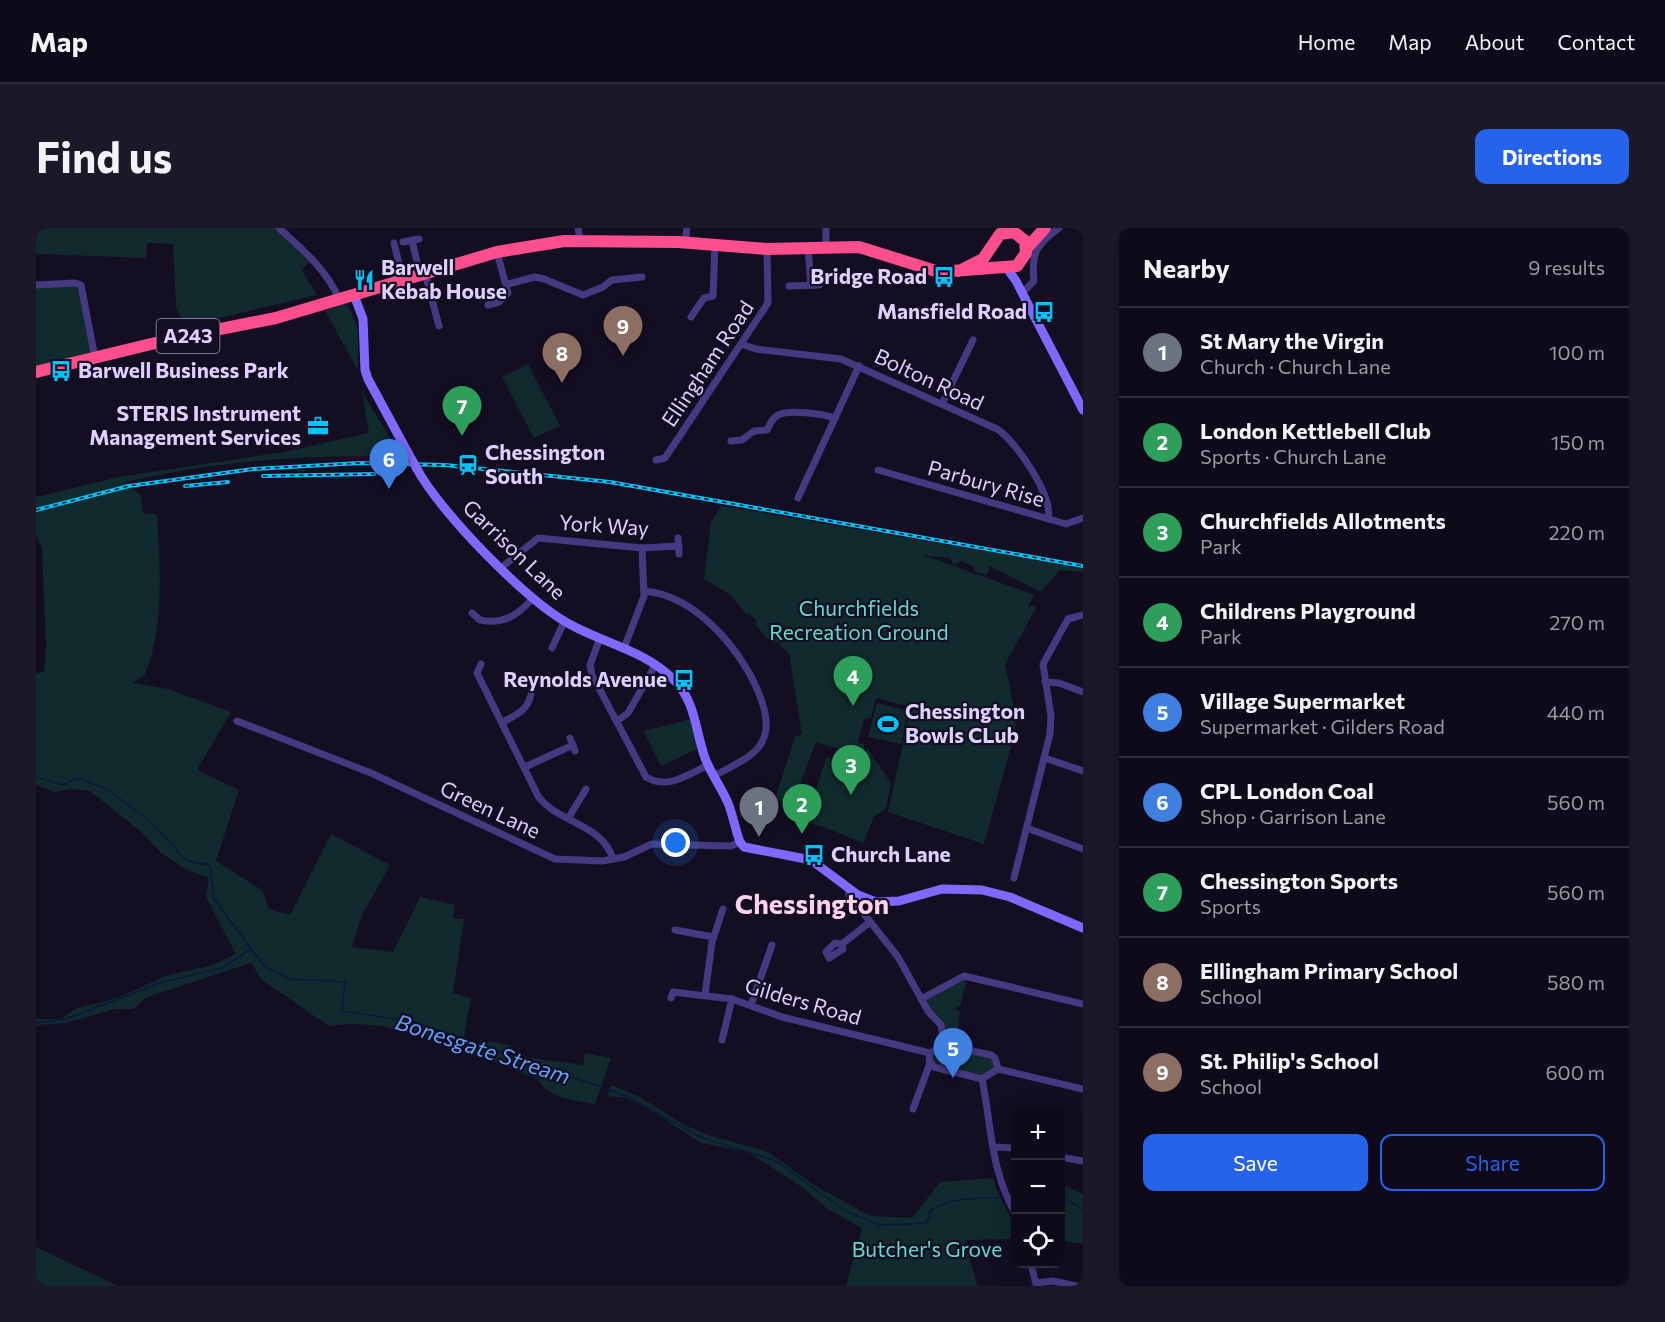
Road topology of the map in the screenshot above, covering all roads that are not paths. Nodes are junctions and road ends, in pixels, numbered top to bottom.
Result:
1 (279, 228) edge
2 (687, 228) edge
3 (826, 228) edge
4 (995, 228) edge
5 (1032, 228) edge
6 (1045, 228) edge
7 (1059, 228) edge
8 (1012, 231) edge
9 (579, 233) edge
10 (403, 242) dead end
11 (685, 242) junction
12 (394, 243) dead end
13 (715, 244) junction
14 (991, 245) junction
15 (826, 247) junction
16 (808, 248) junction
17 (1027, 248) junction
18 (767, 249) junction
19 (497, 252) junction
20 (1022, 262) junction
21 (1005, 267) junction
22 (959, 271) junction
23 (423, 274) junction
24 (642, 277) dead end
25 (403, 280) junction
26 (508, 284) junction
27 (36, 285) edge
28 (789, 286) dead end
29 (1026, 289) junction
30 (354, 295) junction
31 (339, 299) junction
32 (488, 305) dead end
33 (691, 317) dead end
34 (439, 326) dead end
35 (973, 340) dead end
36 (741, 344) junction
37 (95, 358) junction
38 (859, 366) junction
39 (36, 372) edge
40 (1083, 402) edge
41 (942, 404) junction
42 (1083, 410) edge
43 (835, 418) junction
44 (731, 441) dead end
45 (656, 459) dead end
46 (879, 470) dead end
47 (798, 498) dead end
48 (1083, 518) edge
49 (1048, 519) junction
50 (642, 548) junction
51 (679, 554) dead end
52 (501, 568) junction
53 (644, 591) junction
54 (533, 598) junction
55 (472, 613) dead end
56 (1083, 615) edge
57 (564, 622) junction
58 (600, 638) junction
59 (552, 648) dead end
60 (624, 648) junction
61 (481, 664) dead end
62 (656, 664) junction
63 (1045, 682) junction
64 (532, 688) dead end
65 (1083, 692) edge
66 (237, 720) dead end
67 (617, 721) junction
68 (503, 722) junction
69 (573, 745) dead end
70 (1045, 758) junction
71 (708, 765) junction
72 (525, 767) junction
73 (1083, 771) edge
74 (714, 776) junction
75 (586, 789) dead end
76 (569, 817) junction
77 (1027, 828) junction
78 (740, 842) junction
79 (1083, 849) edge
80 (613, 859) junction
81 (1014, 878) dead end
82 (848, 887) junction
83 (869, 900) junction
84 (723, 909) dead end
85 (862, 911) junction
86 (870, 922) junction
87 (1083, 928) edge
88 (680, 933) dead end
89 (713, 937) junction
90 (842, 944) dead end
91 (772, 945) dead end
92 (673, 992) dead end
93 (705, 995) junction
94 (732, 999) junction
95 (921, 999) junction
96 (1083, 1004) edge
97 (751, 1005) junction
98 (720, 1035) dead end
99 (944, 1045) junction
100 (930, 1053) junction
101 (930, 1063) junction
102 (998, 1069) junction
103 (982, 1079) junction
104 (1083, 1089) edge
105 (913, 1110) dead end
106 (993, 1147) junction
107 (1011, 1148) edge
108 (1065, 1158) edge
109 (1083, 1161) edge
110 (1015, 1214) edge
111 (1032, 1268) edge
112 (1036, 1284) edge
113 (1076, 1286) edge

1 - 31 street
2 - 11 street
3 - 15 street
4 - 14 street
5 - 8 highway, A243
6 - 17 highway
7 - 29 street
8 - 14 highway, A243
8 - 17 highway
9 - 11 highway, A243
9 - 19 highway, A243
10 - 23 street
11 - 13 highway, A243
12 - 25 street
13 - 18 highway, A243
13 - 33 street
14 - 21 highway
14 - 22 highway, A243
15 - 16 highway, A243
15 - 22 highway, A243
16 - 18 highway, A243
16 - 28 street
17 - 20 highway
18 - 36 street, Ellingham Road
19 - 23 highway, A243
19 - 26 street
20 - 21 highway, A243
20 - 29 street
21 - 22 highway, A243
21 - 42 street
23 - 25 highway, A243
23 - 34 street
24 - 26 street
25 - 30 highway, A243
26 - 32 street
27 - 37 street
29 - 40 street
30 - 31 highway, A243
30 - 52 street, Garrison Lane, bridge
31 - 37 highway, A243
35 - 41 street
36 - 38 street, Bolton Road
36 - 45 street, Ellingham Road
37 - 39 highway, A243
38 - 41 street, Bolton Road
38 - 43 street
41 - 49 street, Bolton Road
43 - 44 street
43 - 47 street
46 - 49 street, Parbury Rise
48 - 49 street, Parbury Rise
50 - 51 street, York Way
50 - 52 street, York Way
50 - 53 street
52 - 54 street, Garrison Lane
53 - 60 street
53 - 74 street
54 - 55 street
54 - 57 street, Garrison Lane
56 - 63 street
57 - 58 street, Garrison Lane
57 - 59 street
58 - 60 street, Garrison Lane
58 - 67 street
60 - 62 street, Garrison Lane
61 - 68 street
62 - 67 street
62 - 71 street, Garrison Lane
63 - 65 street
63 - 70 street
64 - 68 street
66 - 80 street, Green Lane
67 - 71 street
68 - 72 street
69 - 72 street
70 - 73 street
70 - 77 street
71 - 74 street, Garrison Lane
72 - 76 street
74 - 78 street, Garrison Lane
75 - 76 street
76 - 80 street
77 - 79 street
77 - 81 street
78 - 80 street, Green Lane
78 - 82 street
82 - 83 street
82 - 85 street
83 - 85 street
83 - 87 street
84 - 89 street
85 - 86 street
86 - 90 street
86 - 95 street
88 - 89 street
89 - 93 street
91 - 97 street
92 - 93 street, Gilders Road
93 - 94 street, Gilders Road
94 - 97 street, Gilders Road
94 - 98 street
95 - 96 street
95 - 99 street
97 - 100 street, Gilders Road
99 - 100 street
99 - 102 street
100 - 101 street
101 - 103 street
101 - 105 street
102 - 103 street
102 - 104 street
103 - 106 street
106 - 107 street
106 - 110 street
108 - 109 street
111 - 112 street
112 - 113 street

